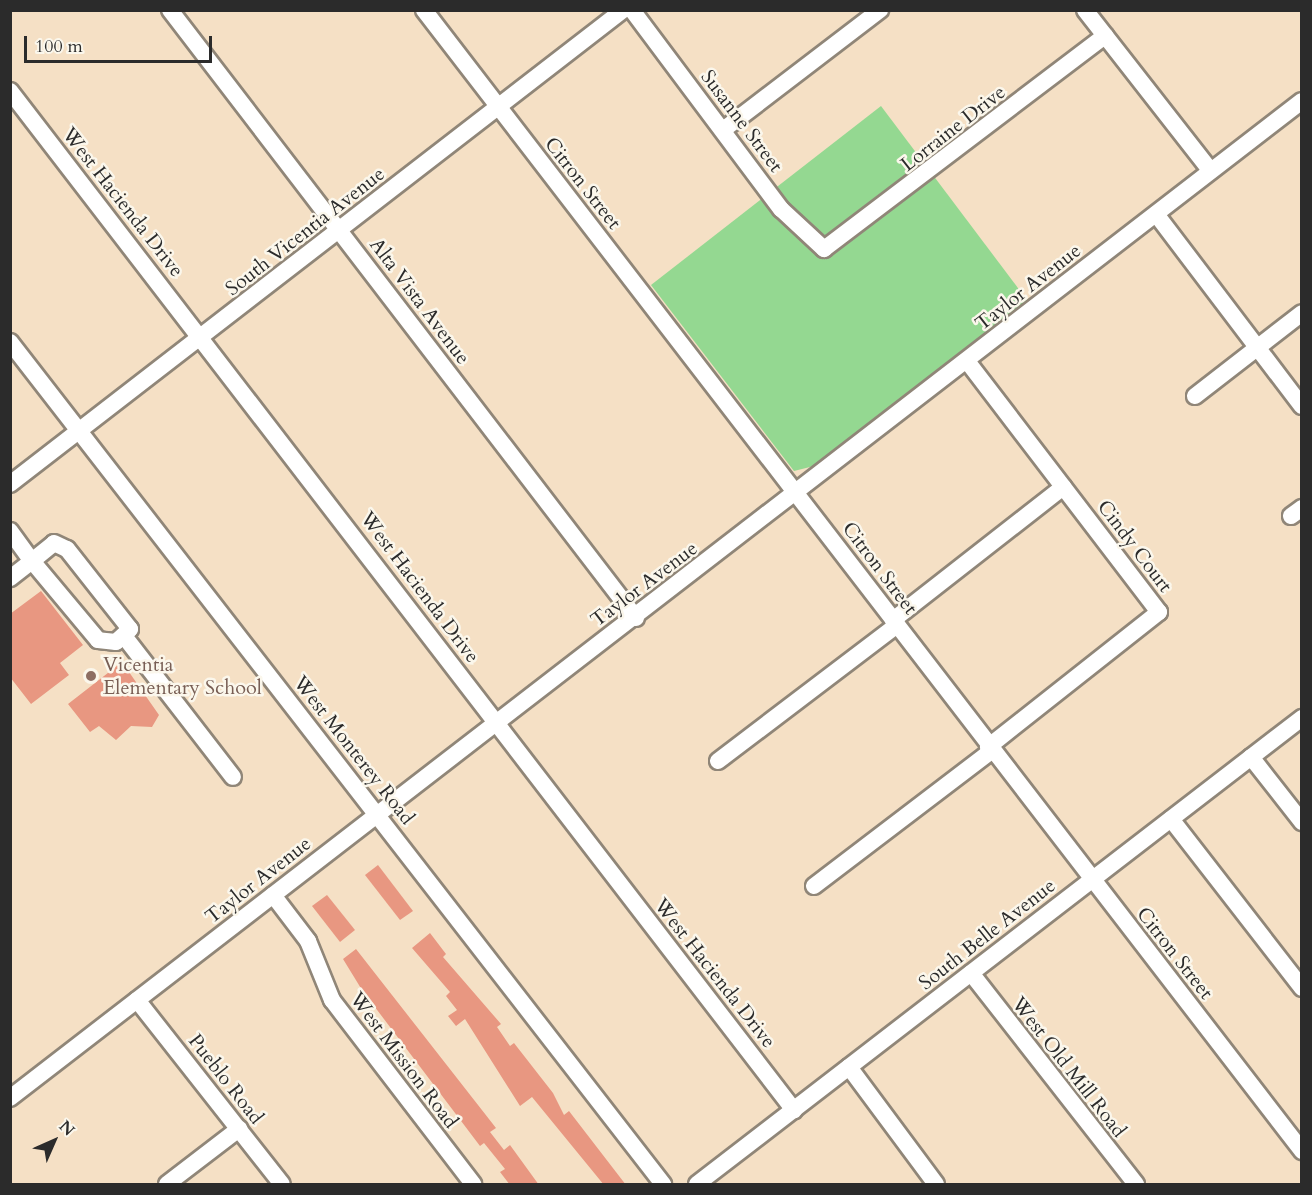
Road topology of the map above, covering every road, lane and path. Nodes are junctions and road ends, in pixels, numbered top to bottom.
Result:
1 (170, 10) edge
2 (424, 10) edge
3 (623, 10) edge
4 (632, 10) edge
5 (880, 10) edge
6 (1085, 10) edge
7 (1105, 36) junction
8 (10, 91) edge
9 (1302, 101) edge
10 (498, 106) junction
11 (723, 130) junction
12 (1211, 171) junction
13 (1156, 214) junction
14 (340, 231) junction
15 (824, 249) joint
16 (1302, 313) edge
17 (202, 338) junction
18 (10, 342) edge
19 (1256, 347) junction
20 (967, 361) junction
21 (1195, 396) dead end
22 (1302, 406) edge
23 (79, 431) junction
24 (10, 484) edge
25 (1063, 486) junction
26 (797, 493) junction
27 (10, 531) edge
28 (32, 561) junction
29 (10, 578) edge
30 (636, 618) junction
31 (895, 622) junction
32 (124, 636) junction
33 (1302, 718) edge
34 (496, 722) junction
35 (990, 749) junction
36 (1251, 757) junction
37 (718, 761) dead end
38 (233, 777) dead end
39 (377, 814) junction
40 (1171, 819) junction
41 (1302, 822) edge
42 (1092, 880) junction
43 (814, 886) dead end
44 (273, 895) junction
45 (971, 973) junction
46 (1302, 988) edge
47 (137, 1000) junction
48 (849, 1067) junction
49 (10, 1098) edge
50 (794, 1110) junction
51 (239, 1129) junction
52 (1302, 1151) edge
53 (167, 1185) edge
54 (282, 1185) edge
55 (473, 1185) edge
56 (663, 1185) edge
57 (697, 1185) edge
58 (936, 1185) edge
59 (1136, 1185) edge

1 - 14 street, Alta Vista Avenue
2 - 10 street, Citron Street
3 - 10 street, South Vicentia Avenue
4 - 11 street, Susanne Street
5 - 11 street
6 - 7 street
7 - 12 street
7 - 15 street, Lorraine Drive
8 - 17 street, West Hacienda Drive
9 - 12 street, Taylor Avenue
10 - 14 street, South Vicentia Avenue
10 - 26 street, Citron Street
11 - 15 street, Susanne Street
12 - 13 street, Taylor Avenue
13 - 19 street
13 - 20 street, Taylor Avenue
14 - 17 street, South Vicentia Avenue
14 - 30 street, Alta Vista Avenue
16 - 19 street
17 - 23 street, South Vicentia Avenue
17 - 34 street, West Hacienda Drive
18 - 23 street, West Monterey Road
19 - 21 street
19 - 22 street
20 - 25 street, Cindy Court
20 - 26 street, Taylor Avenue
23 - 24 street, South Vicentia Avenue
23 - 39 street, West Monterey Road
25 - 31 street
25 - 35 street, Cindy Court
26 - 30 street, Taylor Avenue
26 - 31 street, Citron Street
27 - 28 street
28 - 29 street
28 - 32 street
28 - 32 street
30 - 34 street, Taylor Avenue
31 - 35 street, Citron Street
31 - 37 street
32 - 38 street
33 - 36 street, South Belle Avenue
34 - 39 street, Taylor Avenue
34 - 50 street, West Hacienda Drive
35 - 42 street, Citron Street
35 - 43 street
36 - 40 street, South Belle Avenue
36 - 41 street
39 - 44 street, Taylor Avenue
39 - 56 street, West Monterey Road
40 - 42 street, South Belle Avenue
40 - 46 street
42 - 45 street, South Belle Avenue
42 - 52 street, Citron Street
44 - 47 street, Taylor Avenue
44 - 55 street, West Mission Road
45 - 48 street, South Belle Avenue
45 - 59 street, West Old Mill Road
47 - 49 street, Taylor Avenue
47 - 51 street, Pueblo Road
48 - 50 street, South Belle Avenue
48 - 58 street
50 - 57 street, South Belle Avenue
51 - 53 street
51 - 54 street, Pueblo Road

